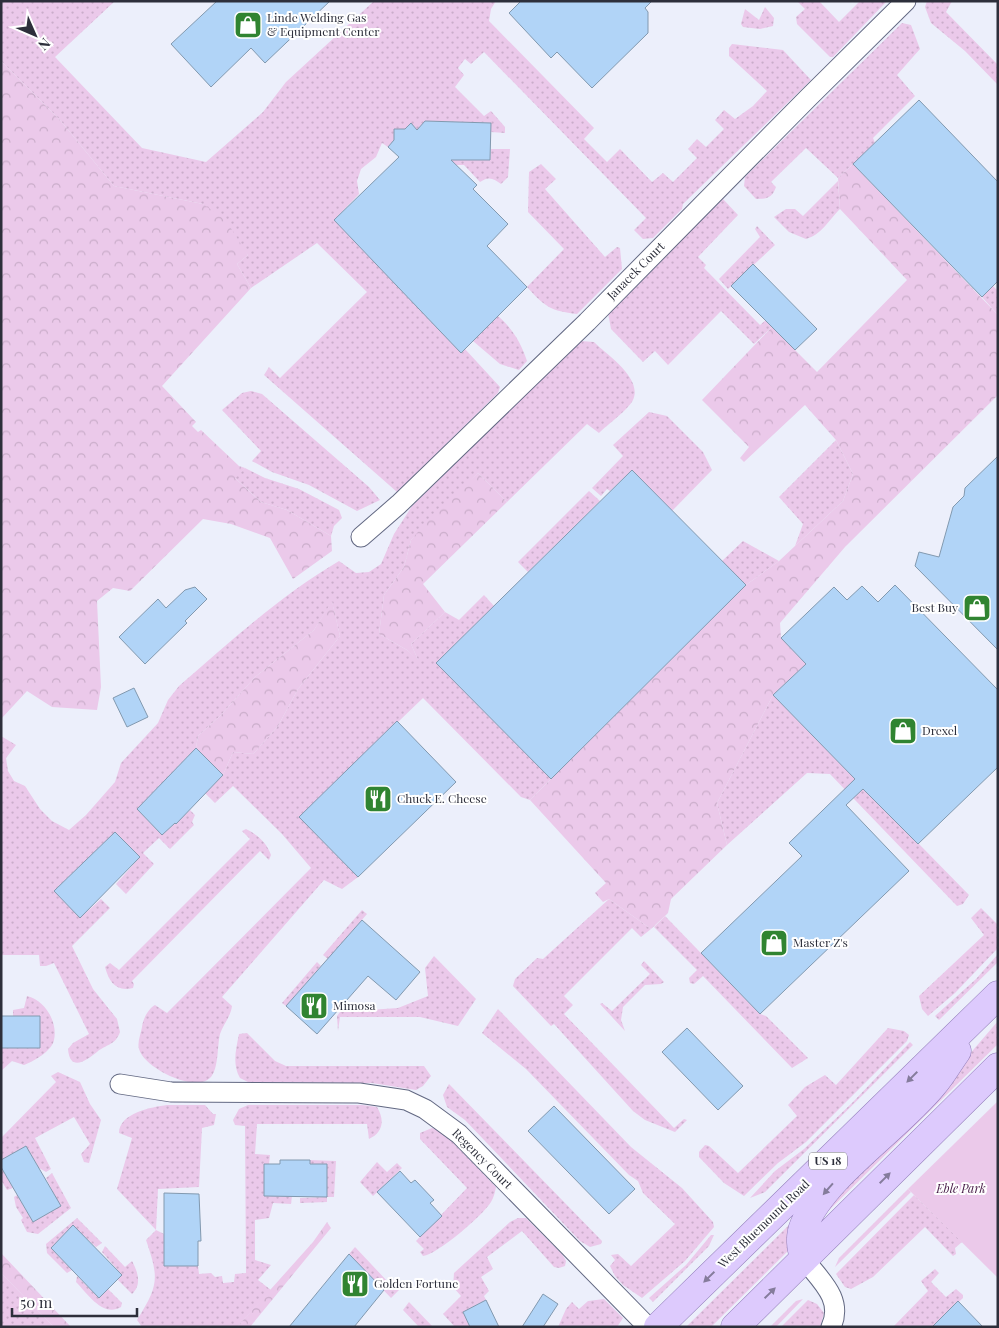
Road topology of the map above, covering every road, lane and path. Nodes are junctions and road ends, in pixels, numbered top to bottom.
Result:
1 (906, 1) edge
2 (361, 537) dead end
3 (998, 995) edge
4 (998, 1068) edge
5 (120, 1084) dead end
6 (804, 1259) junction
7 (648, 1327) edge
8 (658, 1327) edge
9 (735, 1327) edge
10 (831, 1327) edge

1 - 2 street, Janacek Court
3 -> 6 main road
3 -> 8 main road, West Bluemound Road / US 18
6 -> 4 main road
5 - 7 street, Regency Court
9 -> 6 main road
6 - 10 street

